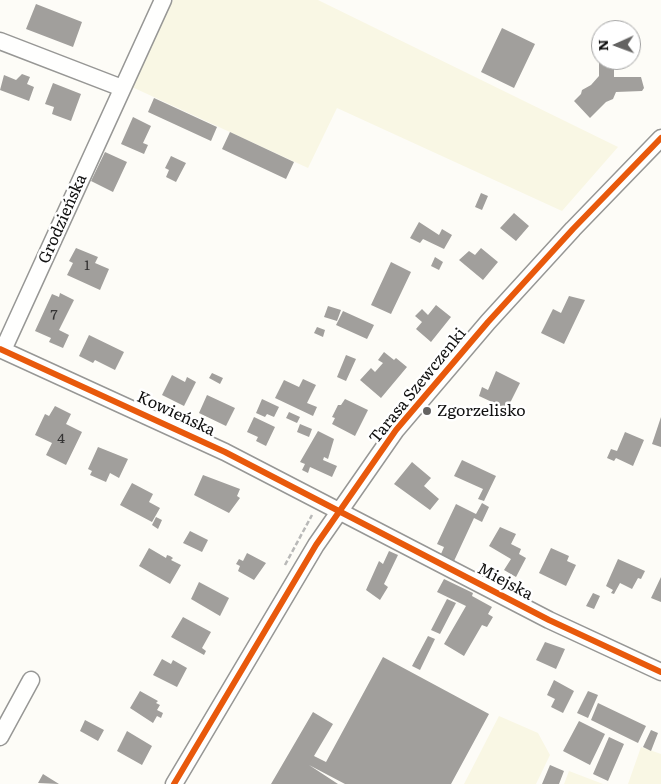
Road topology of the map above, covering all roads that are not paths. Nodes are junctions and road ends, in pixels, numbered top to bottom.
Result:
1 (163, 0) edge
2 (0, 41) edge
3 (122, 88) junction
4 (661, 138) edge
5 (2, 350) edge
6 (339, 511) junction
7 (661, 672) edge
8 (30, 680) dead end
9 (0, 737) edge
10 (174, 784) edge

1 - 3 street, Grodzieńska
2 - 3 street
3 - 5 street, Grodzieńska
4 - 6 street, Tarasa Szewczenki
5 - 6 street, Kowieńska
6 - 7 street, Miejska
6 - 10 street, Tarasa Szewczenki
8 - 9 street

